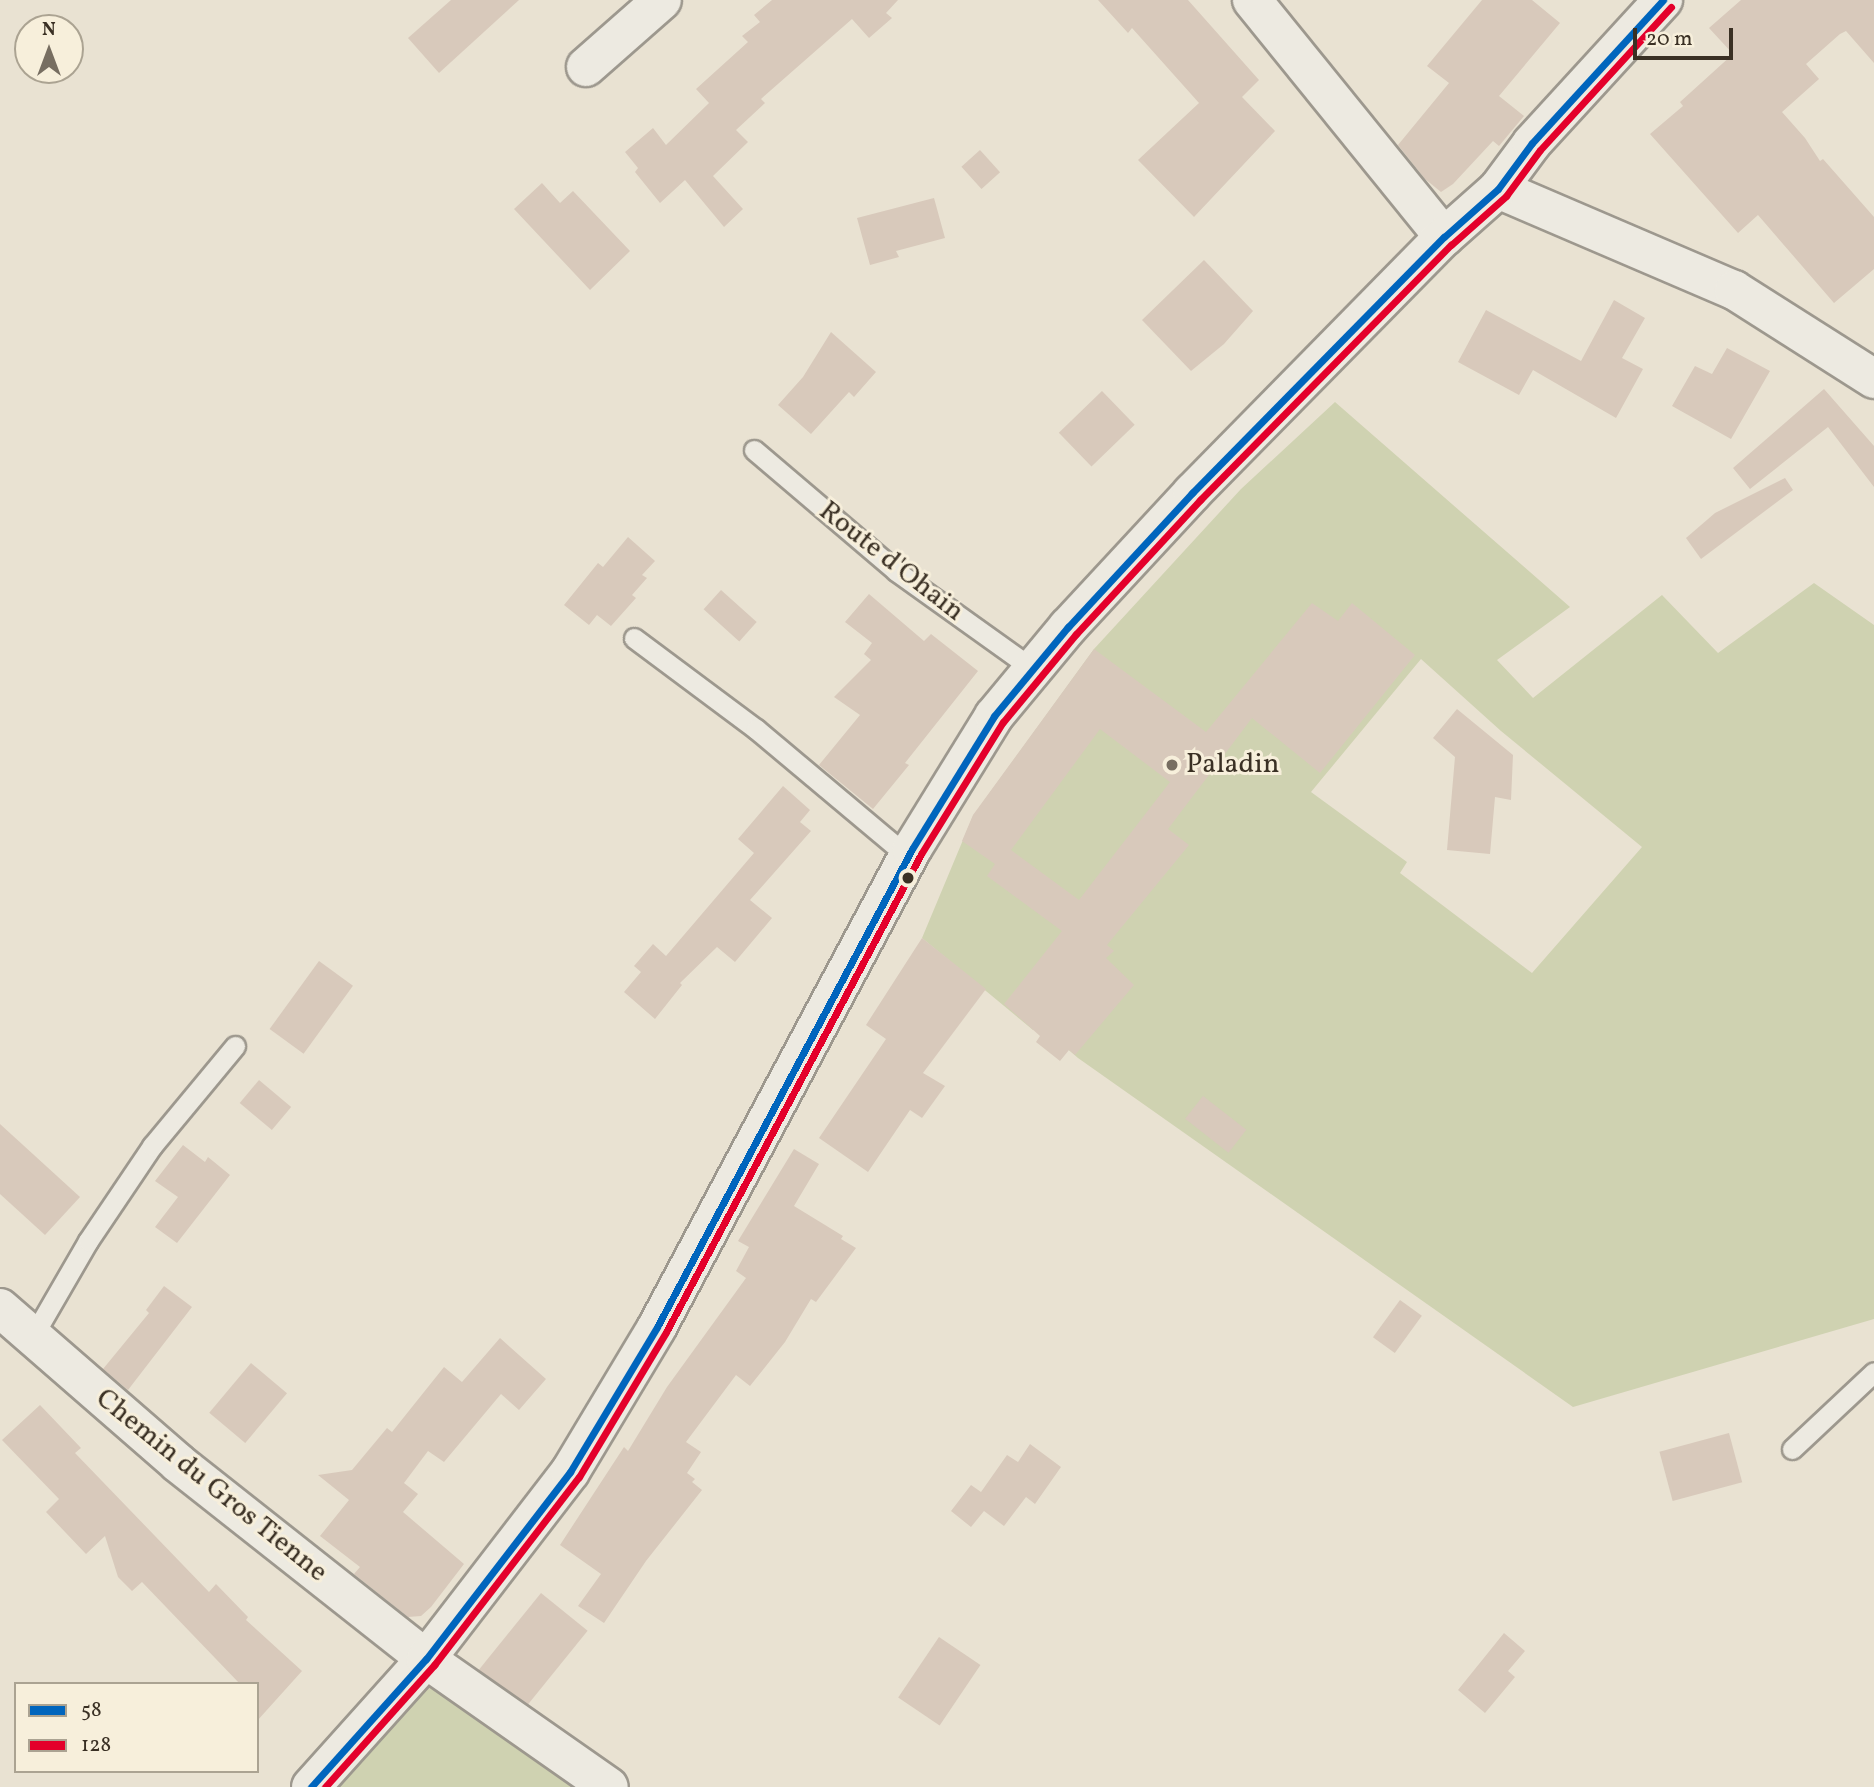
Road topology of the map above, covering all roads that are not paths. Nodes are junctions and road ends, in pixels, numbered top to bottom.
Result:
1 (662, 0) edge
2 (1252, 0) edge
3 (1664, 0) edge
4 (586, 67) dead end
5 (1498, 189) junction
6 (1444, 237) junction
7 (1874, 379) edge
8 (754, 450) dead end
9 (634, 638) dead end
10 (1033, 669) junction
11 (911, 854) junction
12 (235, 1046) dead end
13 (0, 1308) edge
14 (33, 1336) junction
15 (1874, 1372) edge
16 (1792, 1449) dead end
17 (426, 1659) junction
18 (311, 1787) edge
19 (609, 1787) edge

1 - 4 main road
2 - 6 main road
3 - 5 main road
5 - 6 main road
5 - 7 main road
6 - 10 main road
8 - 10 lane, Route d'Ohain
9 - 11 lane
10 - 11 main road
11 - 17 main road
12 - 14 lane
13 - 14 main road, Chemin du Gros Tienne
14 - 17 main road, Chemin du Gros Tienne
15 - 16 lane
17 - 18 main road
17 - 19 main road, Chemin du Gros Tienne

